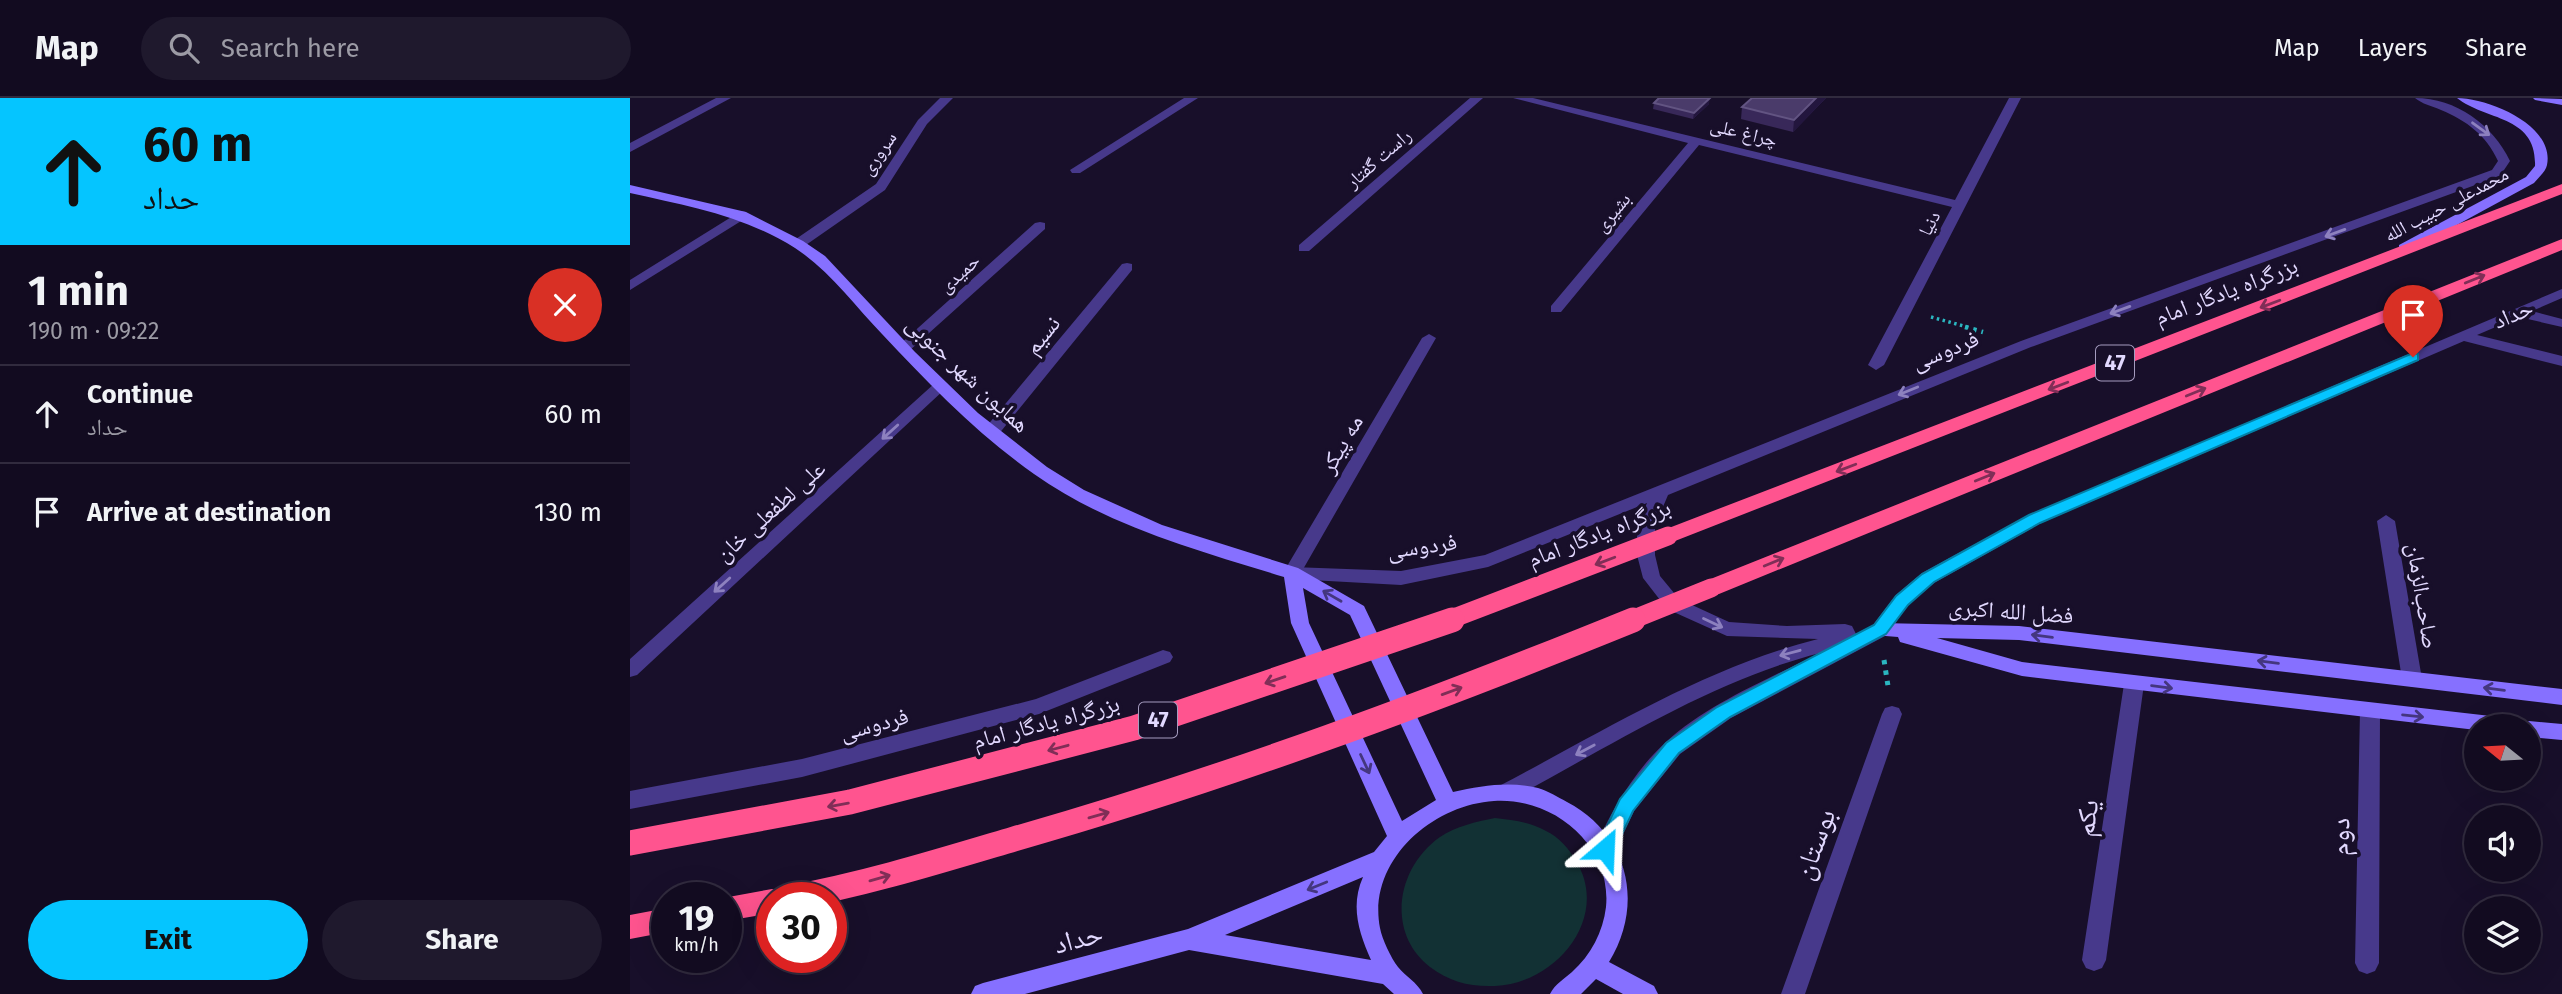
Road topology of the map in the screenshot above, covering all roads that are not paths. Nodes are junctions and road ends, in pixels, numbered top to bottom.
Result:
1 (724, 98) edge
2 (947, 98) edge
3 (1192, 98) edge
4 (1477, 98) edge
5 (1519, 98) edge
6 (2015, 98) edge
7 (2421, 98) edge
8 (2463, 98) edge
9 (2539, 98) edge
10 (2562, 102) edge
11 (1696, 140) junction
12 (630, 148) edge
13 (1076, 170) dead end
14 (630, 189) edge
15 (2562, 189) edge
16 (1959, 205) junction
17 (741, 215) junction
18 (1040, 226) dead end
19 (798, 244) junction
20 (2562, 244) edge
21 (1304, 248) dead end
22 (2376, 263) junction
23 (1127, 267) dead end
24 (630, 286) edge
25 (2562, 293) edge
26 (1556, 309) dead end
27 (2518, 312) junction
28 (2562, 323) edge
29 (2463, 336) junction
30 (1429, 338) dead end
31 (904, 348) junction
32 (2562, 361) edge
33 (1876, 365) dead end
34 (940, 386) junction
35 (992, 431) junction
36 (1660, 493) junction
37 (2386, 521) dead end
38 (1292, 573) junction
39 (1880, 630) junction
40 (1163, 657) dead end
41 (630, 670) edge
42 (2412, 679) junction
43 (2134, 684) junction
44 (2562, 697) edge
45 (2370, 711) junction
46 (1892, 714) road end
47 (2464, 721) edge
48 (2541, 730) edge
49 (2562, 732) edge
50 (1508, 791) junction
51 (630, 800) edge
52 (1447, 801) junction
53 (1398, 835) junction
54 (630, 843) edge
55 (1605, 849) junction
56 (1380, 860) junction
57 (847, 887) edge
58 (651, 923) edge
59 (630, 927) edge
60 (1189, 939) junction
61 (2094, 960) dead end
62 (2367, 963) dead end
63 (1594, 966) junction
64 (1389, 974) junction
65 (983, 994) edge
66 (1411, 994) edge
67 (1562, 994) edge
68 (1646, 994) edge
69 (1793, 994) edge

1 - 12 street
2 - 19 street, سروری
3 - 13 street
4 - 21 street, راست گفتار
5 - 11 street, چراغ‌ علی
6 - 16 street, دنیا
7 -> 36 street, فردوسی
8 - 22 street, محمدعلی حبیب الله
9 - 10 street
11 - 16 street, چراغ‌ علی
11 - 26 street, بشیری
14 - 17 street, همایون‌ شهر جنوبی
15 - 22 highway, بزرگراه یادگار امام / 47
16 - 33 street, دنیا
17 - 19 street, همایون‌ شهر جنوبی
17 - 24 street
18 - 31 street, حمیدی
19 - 31 street, همایون‌ شهر جنوبی
57 -> 20 highway, 47, bridge
22 -> 54 highway, بزرگراه یادگار امام / 47, bridge
23 - 35 street, نسیم
25 - 27 street, حداد
27 - 28 street
27 - 29 street, حداد
29 - 32 street, حداد
29 - 39 street, حداد
30 - 38 street, مه‌ پیکر
31 - 34 street, همایون‌ شهر جنوبی
34 - 35 street, همایون‌ شهر جنوبی
34 -> 41 street, علی لطفعلی خان
35 - 38 street, همایون‌ شهر جنوبی
36 - 38 street, فردوسی
36 -> 39 street
37 - 42 street, صاحب‌الزمان
52 -> 38 street, همایون‌ شهر جنوبی
38 -> 53 street
42 -> 39 street, فضل الله اکبری
39 - 43 street, فضل الله اکبری
39 -> 50 street
39 - 55 street
40 - 51 street, فردوسی
44 -> 42 street, فضل الله اکبری
43 -> 45 street, فضل الله اکبری
43 - 61 street, یکم
45 -> 47 street, فضل الله اکبری
45 - 62 street, دوم
46 - 69 street, بوستان
48 - 49 street
50 - 52 street
50 - 55 street
52 - 53 street
53 - 56 street
55 - 63 street
56 -> 60 street, حداد
56 - 64 street
58 - 59 highway
60 - 64 street
60 - 65 street, حداد
63 - 67 street
63 - 68 street
64 - 66 street

